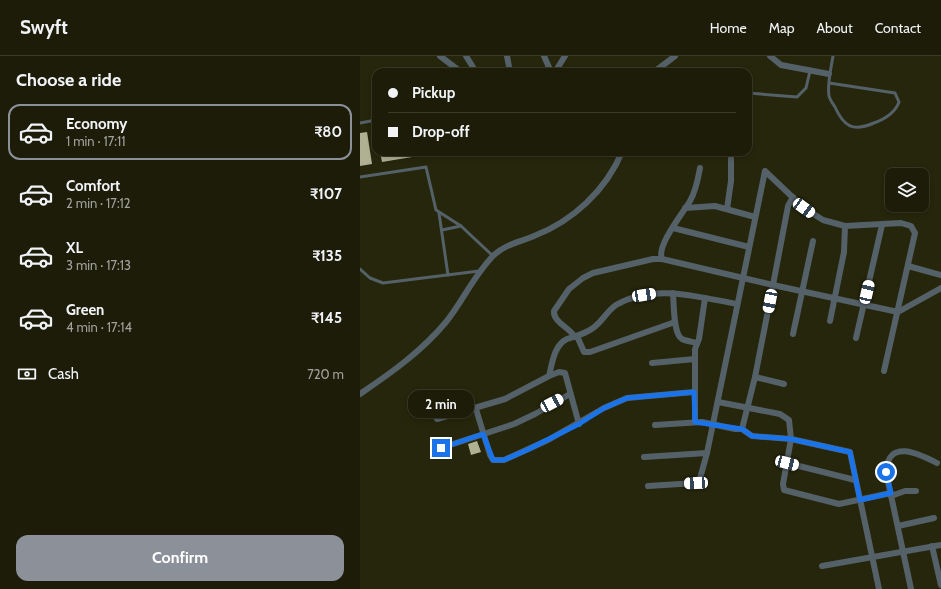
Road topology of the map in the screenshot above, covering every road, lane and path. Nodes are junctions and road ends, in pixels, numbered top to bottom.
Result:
1 (440, 56) edge
2 (466, 56) edge
3 (507, 56) edge
4 (565, 56) edge
5 (675, 56) edge
6 (770, 56) edge
7 (833, 56) edge
8 (544, 57) edge
9 (456, 68) edge
10 (474, 68) edge
11 (509, 68) edge
12 (549, 68) edge
13 (558, 68) edge
14 (659, 68) edge
15 (810, 71) junction
16 (829, 74) junction
17 (829, 82) junction
18 (752, 93) edge
19 (372, 121) edge
20 (360, 123) edge
21 (620, 156) edge
22 (731, 159) dead end
23 (700, 168) dead end
24 (360, 177) edge
25 (793, 197) junction
26 (685, 208) junction
27 (726, 209) junction
28 (439, 212) junction
29 (755, 217) junction
30 (882, 225) junction
31 (461, 226) junction
32 (845, 226) junction
33 (673, 228) junction
34 (442, 230) junction
35 (814, 241) dead end
36 (750, 247) junction
37 (493, 256) junction
38 (662, 259) junction
39 (908, 266) junction
40 (360, 270) edge
41 (480, 271) junction
42 (448, 274) junction
43 (941, 275) edge
44 (743, 279) junction
45 (773, 286) junction
46 (941, 288) edge
47 (804, 291) junction
48 (672, 293) junction
49 (705, 298) junction
50 (835, 298) junction
51 (736, 304) junction
52 (864, 305) junction
53 (898, 312) junction
54 (830, 321) dead end
55 (675, 322) junction
56 (794, 334) dead end
57 (576, 337) junction
58 (856, 338) dead end
59 (697, 343) junction
60 (695, 359) junction
61 (652, 363) dead end
62 (884, 371) dead end
63 (549, 376) junction
64 (755, 377) junction
65 (784, 384) dead end
66 (694, 392) junction
67 (360, 394) edge
68 (570, 394) junction
69 (718, 402) junction
70 (476, 409) junction
71 (747, 409) junction
72 (437, 419) dead end
73 (695, 422) junction
74 (713, 423) junction
75 (579, 424) junction
76 (655, 425) dead end
77 (742, 429) junction
78 (483, 434) junction
79 (791, 439) junction
80 (441, 448) dead end
81 (707, 453) junction
82 (644, 457) dead end
83 (787, 463) junction
84 (938, 463) dead end
85 (855, 480) junction
86 (648, 486) dead end
87 (916, 491) dead end
88 (891, 495) junction
89 (860, 500) junction
90 (934, 518) dead end
91 (898, 526) junction
92 (941, 545) edge
93 (932, 546) junction
94 (902, 551) junction
95 (872, 556) junction
96 (822, 566) dead end
97 (941, 585) edge
98 (879, 589) edge
99 (911, 589) edge

1 - 9 street
2 - 10 street
3 - 11 street
4 - 13 street
5 - 14 street
6 - 15 street
7 - 16 lane
8 - 12 street
15 - 16 street
15 - 18 lane
16 - 17 lane
17 - 17 lane
19 - 20 lane
21 - 37 street
22 - 27 street
23 - 26 street
24 - 28 lane
25 - 29 street
25 - 32 street
25 - 45 street
26 - 27 street
26 - 33 street
27 - 29 street
28 - 31 lane
28 - 34 lane
29 - 36 street
30 - 32 street
30 - 39 street
30 - 52 street
31 - 34 lane
31 - 37 lane
32 - 50 street
33 - 36 street
33 - 38 street
34 - 42 lane
35 - 47 street
36 - 44 street
37 - 41 street
38 - 44 street
38 - 57 street
39 - 43 street
39 - 53 street
40 - 42 lane
41 - 42 lane
41 - 67 street
44 - 45 street
44 - 51 street
45 - 47 street
45 - 64 street
46 - 53 street
47 - 50 street
47 - 56 street
48 - 49 street
48 - 55 street
48 - 57 street
49 - 51 street
49 - 59 street
50 - 52 street
50 - 54 street
51 - 69 street
52 - 53 street
52 - 58 street
53 - 62 street
55 - 57 street
55 - 59 street
57 - 63 street
59 - 60 street
60 - 61 street
60 - 66 street
63 - 68 street
63 - 70 street
64 - 65 street
64 - 71 street
66 - 73 street
66 - 75 street
68 - 75 street
68 - 78 street
69 - 71 street
69 - 74 street
70 - 72 street
70 - 78 street
71 - 77 street
71 - 79 street
73 - 74 street
73 - 76 street
74 - 77 street
74 - 81 street
75 - 78 street
77 - 79 street
78 - 80 street
79 - 83 street
79 - 85 street
81 - 82 street
81 - 86 street
83 - 85 street
83 - 89 street
84 - 88 street
85 - 89 street
87 - 88 street
88 - 89 street
88 - 91 street
89 - 95 street
90 - 91 street
91 - 94 street
92 - 93 street
93 - 94 street
93 - 97 street
94 - 95 street
94 - 99 street
95 - 96 street
95 - 98 street

